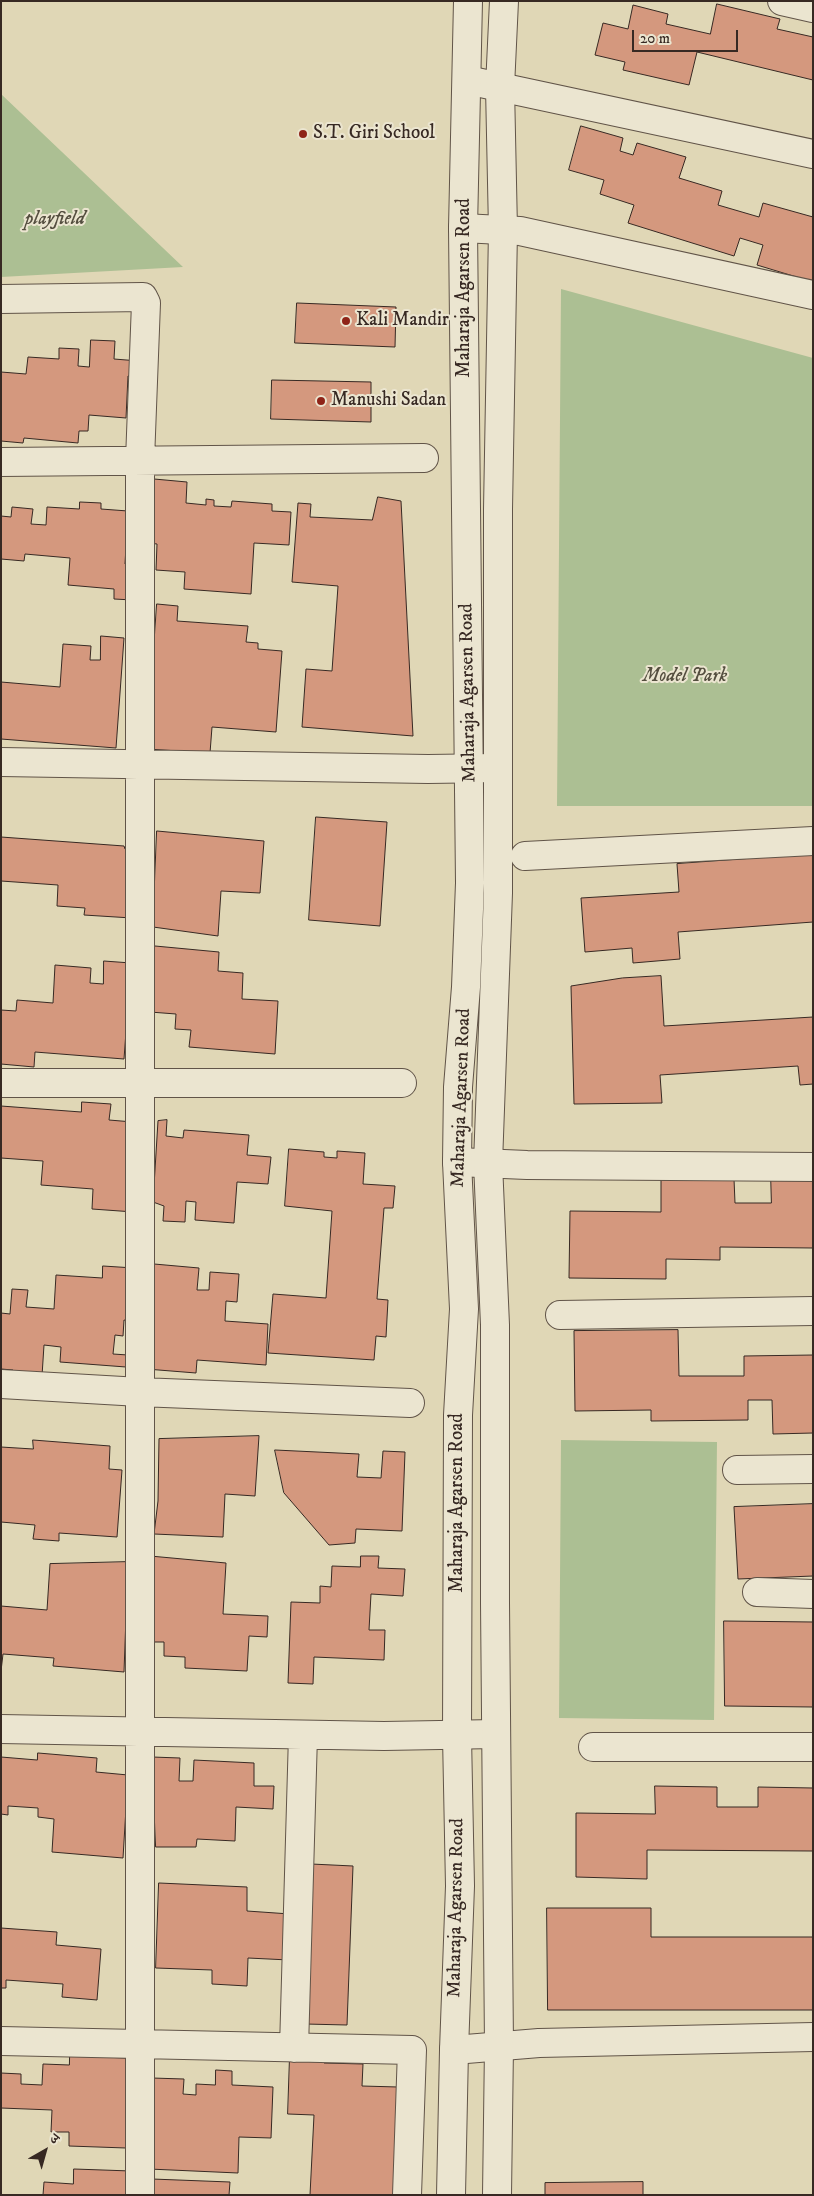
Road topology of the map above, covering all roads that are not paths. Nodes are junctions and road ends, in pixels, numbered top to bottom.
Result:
1 (468, 1) edge
2 (504, 1) edge
3 (782, 1) edge
4 (813, 8) edge
5 (467, 80) junction
6 (500, 87) junction
7 (813, 154) edge
8 (463, 228) junction
9 (503, 230) junction
10 (813, 296) edge
11 (1, 299) edge
12 (466, 411) junction
13 (500, 412) junction
14 (424, 458) dead end
15 (140, 460) junction
16 (1, 462) edge
17 (1, 762) edge
18 (140, 764) junction
19 (470, 767) junction
20 (497, 768) junction
21 (813, 841) edge
22 (525, 856) dead end
23 (1, 1083) edge
24 (140, 1083) junction
25 (402, 1083) dead end
26 (457, 1162) junction
27 (488, 1163) junction
28 (813, 1167) edge
29 (813, 1311) edge
30 (560, 1315) dead end
31 (1, 1384) edge
32 (140, 1392) junction
33 (410, 1403) dead end
34 (813, 1469) edge
35 (736, 1470) dead end
36 (757, 1592) dead end
37 (813, 1594) edge
38 (1, 1729) edge
39 (140, 1732) junction
40 (496, 1734) junction
41 (303, 1735) junction
42 (457, 1736) junction
43 (592, 1747) dead end
44 (813, 1747) edge
45 (813, 2037) edge
46 (1, 2041) edge
47 (140, 2043) junction
48 (499, 2046) junction
49 (294, 2048) junction
50 (454, 2050) junction
51 (140, 2195) edge
52 (407, 2195) edge
53 (451, 2195) edge
54 (498, 2195) edge

1 - 5 street, Maharaja Agarsen Road
2 - 6 street, Maharaja Agarsen Road
3 - 4 street
5 - 6 street
5 - 8 street, Maharaja Agarsen Road
6 - 7 street
6 - 9 street, Maharaja Agarsen Road
8 - 9 street
8 - 12 street, Maharaja Agarsen Road
9 - 10 street
9 - 13 street, Maharaja Agarsen Road
11 - 15 street
12 - 13 street
12 - 19 street, Maharaja Agarsen Road
13 - 20 street, Maharaja Agarsen Road
14 - 15 street
15 - 16 street
15 - 18 street
17 - 18 street
18 - 19 street
18 - 24 street
19 - 20 street
19 - 26 street, Maharaja Agarsen Road
20 - 27 street, Maharaja Agarsen Road
21 - 22 street
23 - 24 street
24 - 25 street
24 - 32 street
26 - 27 street
26 - 42 street, Maharaja Agarsen Road
27 - 28 street
27 - 40 street, Maharaja Agarsen Road
29 - 30 street
31 - 32 street
32 - 33 street
32 - 39 street
34 - 35 street
36 - 37 street
38 - 39 street
39 - 41 street
39 - 47 street
40 - 42 street
40 - 48 street, Maharaja Agarsen Road
41 - 42 street
41 - 49 street
42 - 50 street, Maharaja Agarsen Road
43 - 44 street
45 - 48 street
46 - 47 street
47 - 49 street
47 - 51 street
48 - 50 street
48 - 54 street, Maharaja Agarsen Road
49 - 52 street
50 - 53 street, Maharaja Agarsen Road

